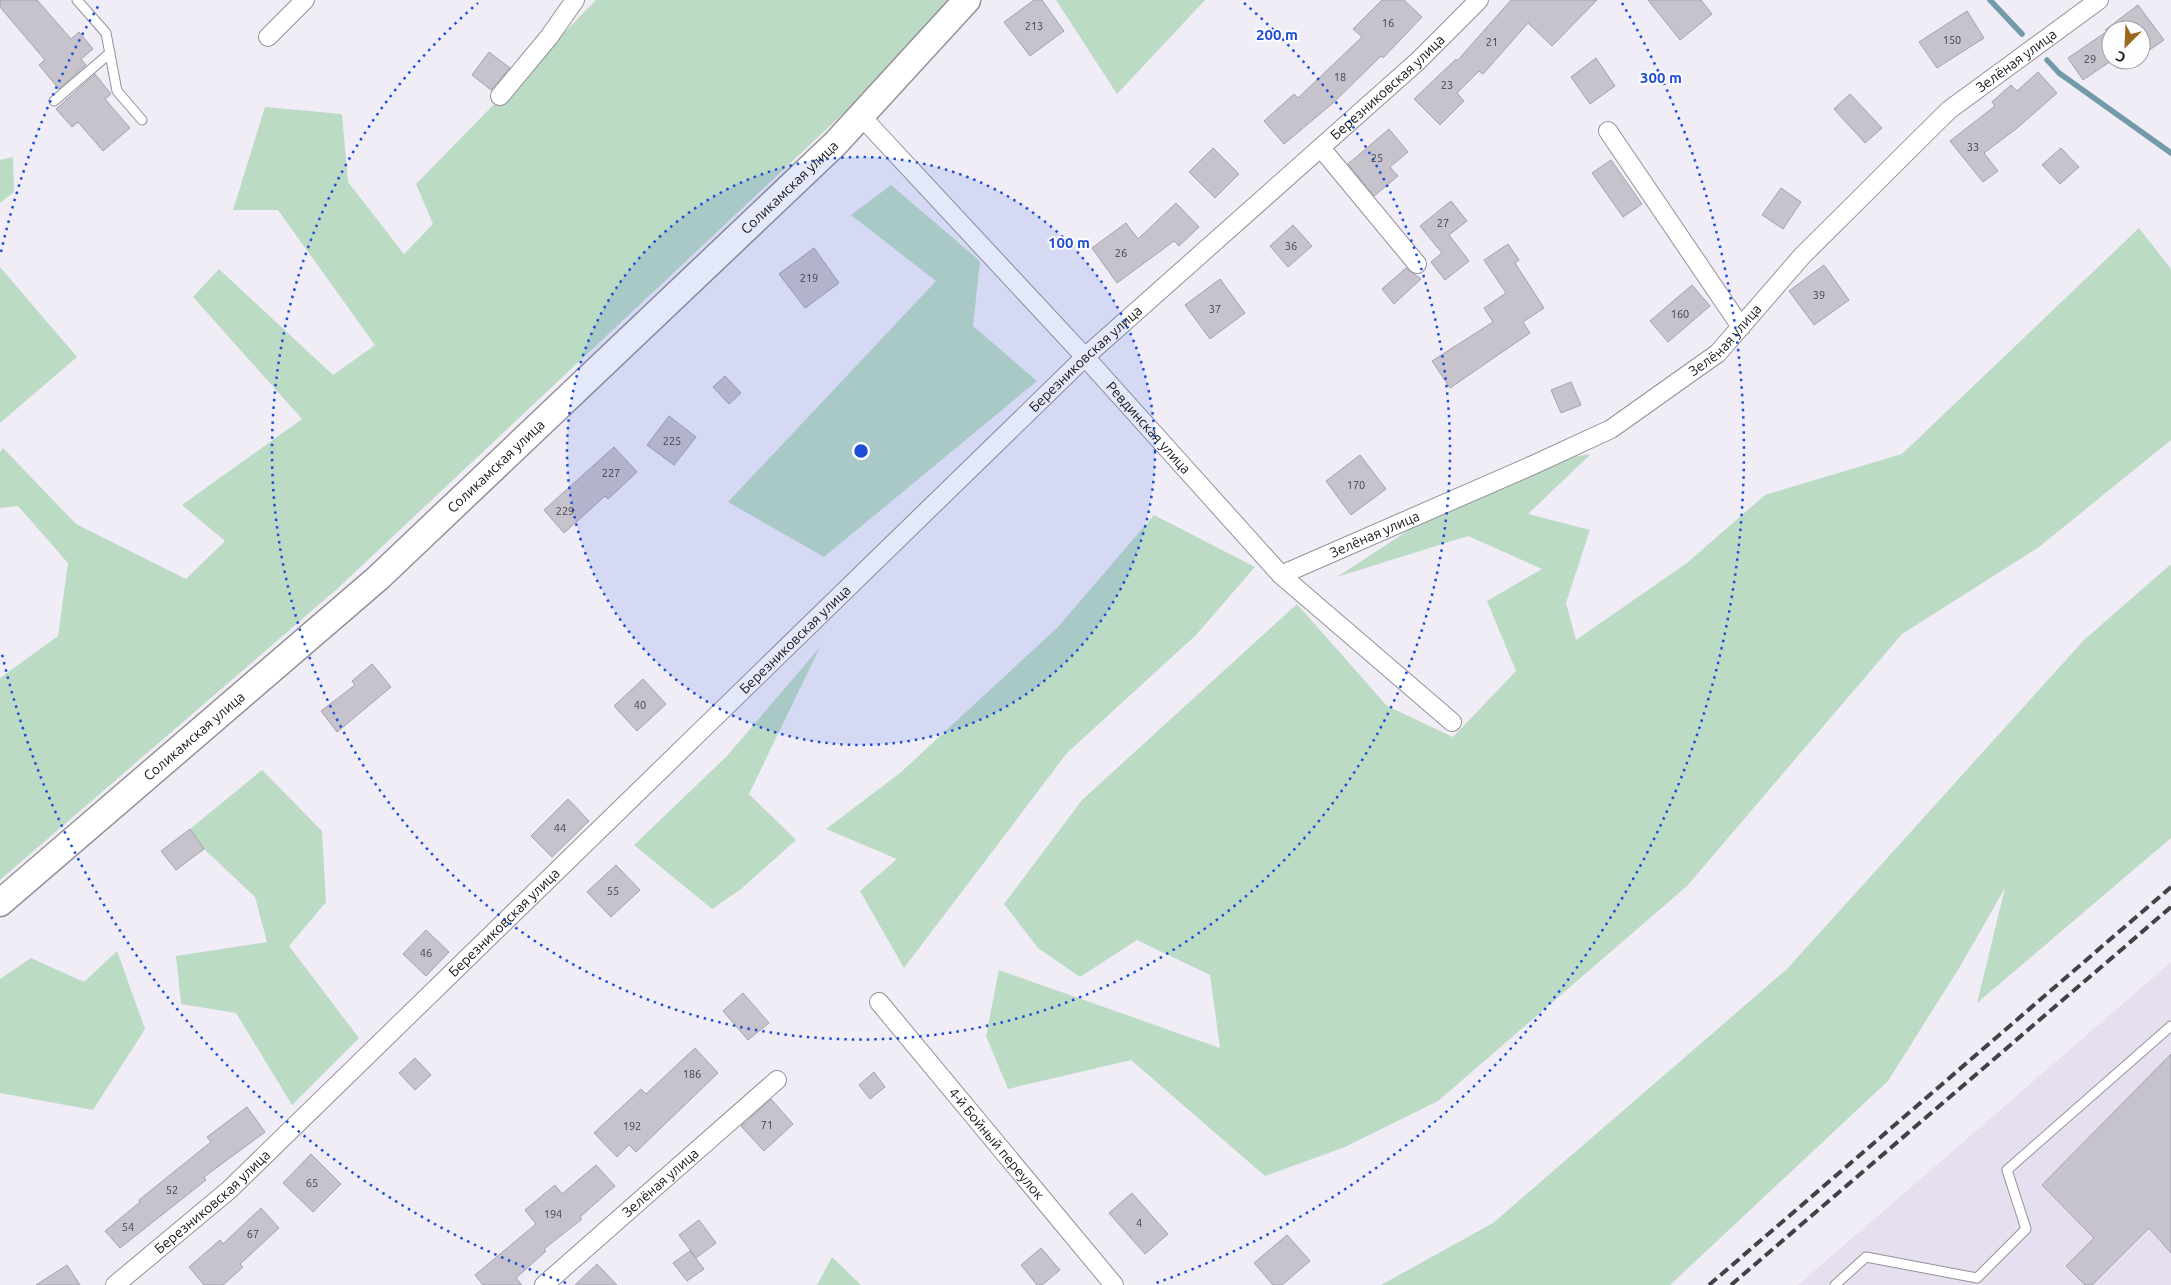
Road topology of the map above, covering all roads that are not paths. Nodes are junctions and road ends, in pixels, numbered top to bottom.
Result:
1 (77, 0) edge
2 (305, 0) edge
3 (575, 0) edge
4 (967, 0) edge
5 (1479, 0) edge
6 (2099, 0) edge
7 (268, 37) dead end
8 (110, 53) junction
9 (500, 96) dead end
10 (54, 101) dead end
11 (861, 116) junction
12 (142, 120) dead end
13 (1608, 131) dead end
14 (1321, 148) junction
15 (1418, 264) dead end
16 (1741, 327) junction
17 (1084, 357) junction
18 (1281, 575) junction
19 (1452, 722) dead end
20 (0, 903) edge
21 (879, 1002) dead end
22 (2171, 1026) edge
23 (777, 1080) dead end
24 (115, 1285) edge
25 (544, 1285) edge
26 (1114, 1285) edge
27 (1835, 1285) edge

1 - 8 lane
2 - 7 street
3 - 9 street
4 - 11 main road, Соликамская улица
5 - 14 street, Березниковская улица
6 - 16 street, Зелёная улица
8 - 10 lane
8 - 12 lane
11 - 17 street, Ревдинская улица
11 - 20 main road, Соликамская улица
13 - 16 street
14 - 15 street
14 - 17 street, Березниковская улица
16 - 18 street, Зелёная улица
17 - 18 street, Ревдинская улица
17 - 24 street, Березниковская улица
18 - 19 street, Ревдинская улица
21 - 26 street, 4-й Бойный переулок
22 - 27 lane
23 - 25 street, Зелёная улица

